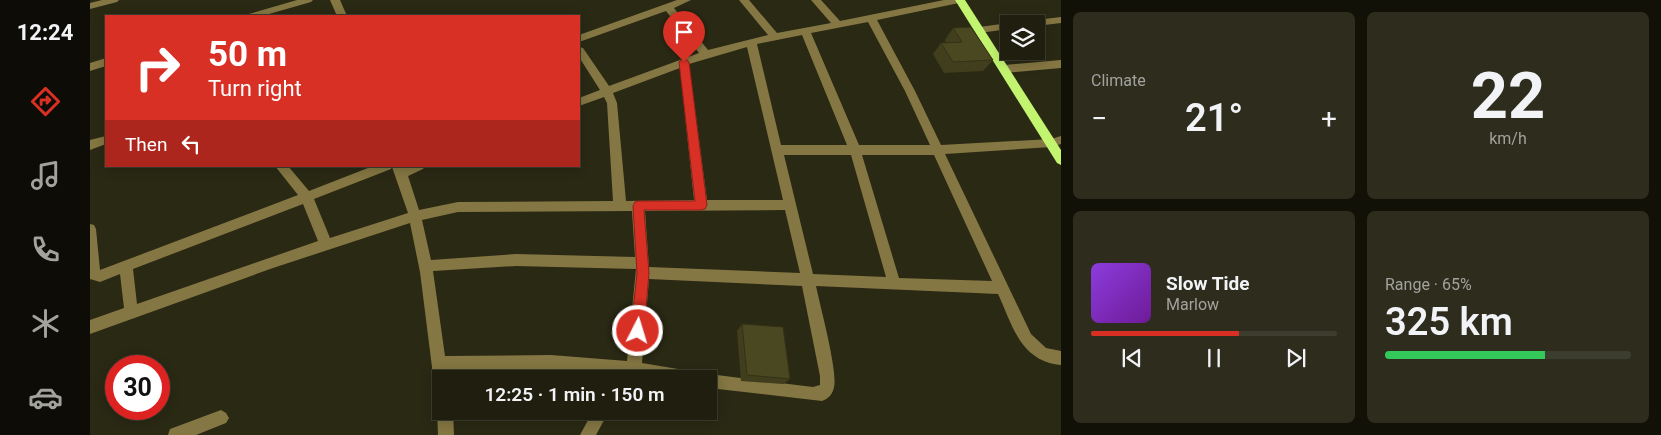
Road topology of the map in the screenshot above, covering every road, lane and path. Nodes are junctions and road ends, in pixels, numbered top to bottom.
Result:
1 (114, 0) edge
2 (308, 0) edge
3 (335, 0) edge
4 (686, 0) edge
5 (744, 0) edge
6 (816, 0) edge
7 (960, 0) edge
8 (90, 6) edge
9 (668, 7) junction
10 (256, 15) edge
11 (342, 15) edge
12 (871, 18) junction
13 (1061, 20) edge
14 (1045, 22) edge
15 (838, 24) junction
16 (1000, 27) edge
17 (979, 30) junction
18 (805, 31) junction
19 (775, 37) junction
20 (580, 39) edge
21 (751, 42) junction
22 (580, 51) edge
23 (706, 54) junction
24 (105, 62) edge
25 (684, 62) junction
26 (1061, 64) edge
27 (90, 67) edge
28 (1004, 69) junction
29 (607, 91) junction
30 (580, 102) edge
31 (105, 140) edge
32 (1056, 142) edge
33 (90, 145) edge
34 (777, 150) junction
35 (855, 150) junction
36 (936, 150) junction
37 (1061, 160) edge
38 (282, 167) edge
39 (384, 167) edge
40 (414, 167) edge
41 (400, 170) edge
42 (306, 196) junction
43 (701, 205) junction
44 (790, 205) junction
45 (620, 206) junction
46 (638, 206) junction
47 (414, 216) junction
48 (90, 229) edge
49 (326, 244) junction
50 (426, 266) junction
51 (126, 268) junction
52 (643, 268) junction
53 (808, 281) junction
54 (895, 285) junction
55 (1002, 288) junction
56 (131, 313) junction
57 (90, 327) edge
58 (1061, 358) edge
59 (439, 363) junction
60 (634, 369) junction
61 (440, 370) edge
62 (595, 370) edge
63 (628, 370) edge
64 (640, 370) edge
65 (717, 382) edge
66 (221, 418) dead end
67 (445, 420) edge
68 (596, 420) edge
69 (176, 435) edge
70 (446, 435) edge
71 (588, 435) edge

1 - 8 street
2 - 10 street
3 - 11 street
4 - 9 street
5 - 19 street
6 - 15 street
7 - 12 street
7 - 17 main road
9 - 20 street
9 - 23 street
12 - 15 street
12 - 36 street
13 - 14 street
15 - 18 street
16 - 17 street
17 - 28 main road
18 - 19 street
18 - 35 street
19 - 21 street
21 - 23 street
21 - 34 street
22 - 29 street
23 - 25 street
24 - 27 street
25 - 29 street
25 - 43 street
26 - 28 street
28 - 32 main road
29 - 30 street
29 - 45 street
31 - 33 street
32 - 36 street
32 - 37 main road
34 - 35 street
34 - 44 street
35 - 36 street
35 - 54 street
36 - 55 street
38 - 42 street
39 - 42 street
40 - 41 street
41 - 47 street
42 - 49 street
42 - 51 street
43 - 44 street
43 - 46 street
44 - 53 street
45 - 46 street
45 - 47 street
46 - 52 street
47 - 49 street
47 - 50 street
48 - 51 street
49 - 56 street
50 - 52 street
50 - 59 street
51 - 56 street
52 - 53 street
52 - 60 street
53 - 54 street
53 - 65 street
54 - 55 street
55 - 58 street
56 - 57 street
59 - 61 street
59 - 62 street
60 - 63 street
60 - 64 street
66 - 69 street
67 - 70 street
68 - 71 street

